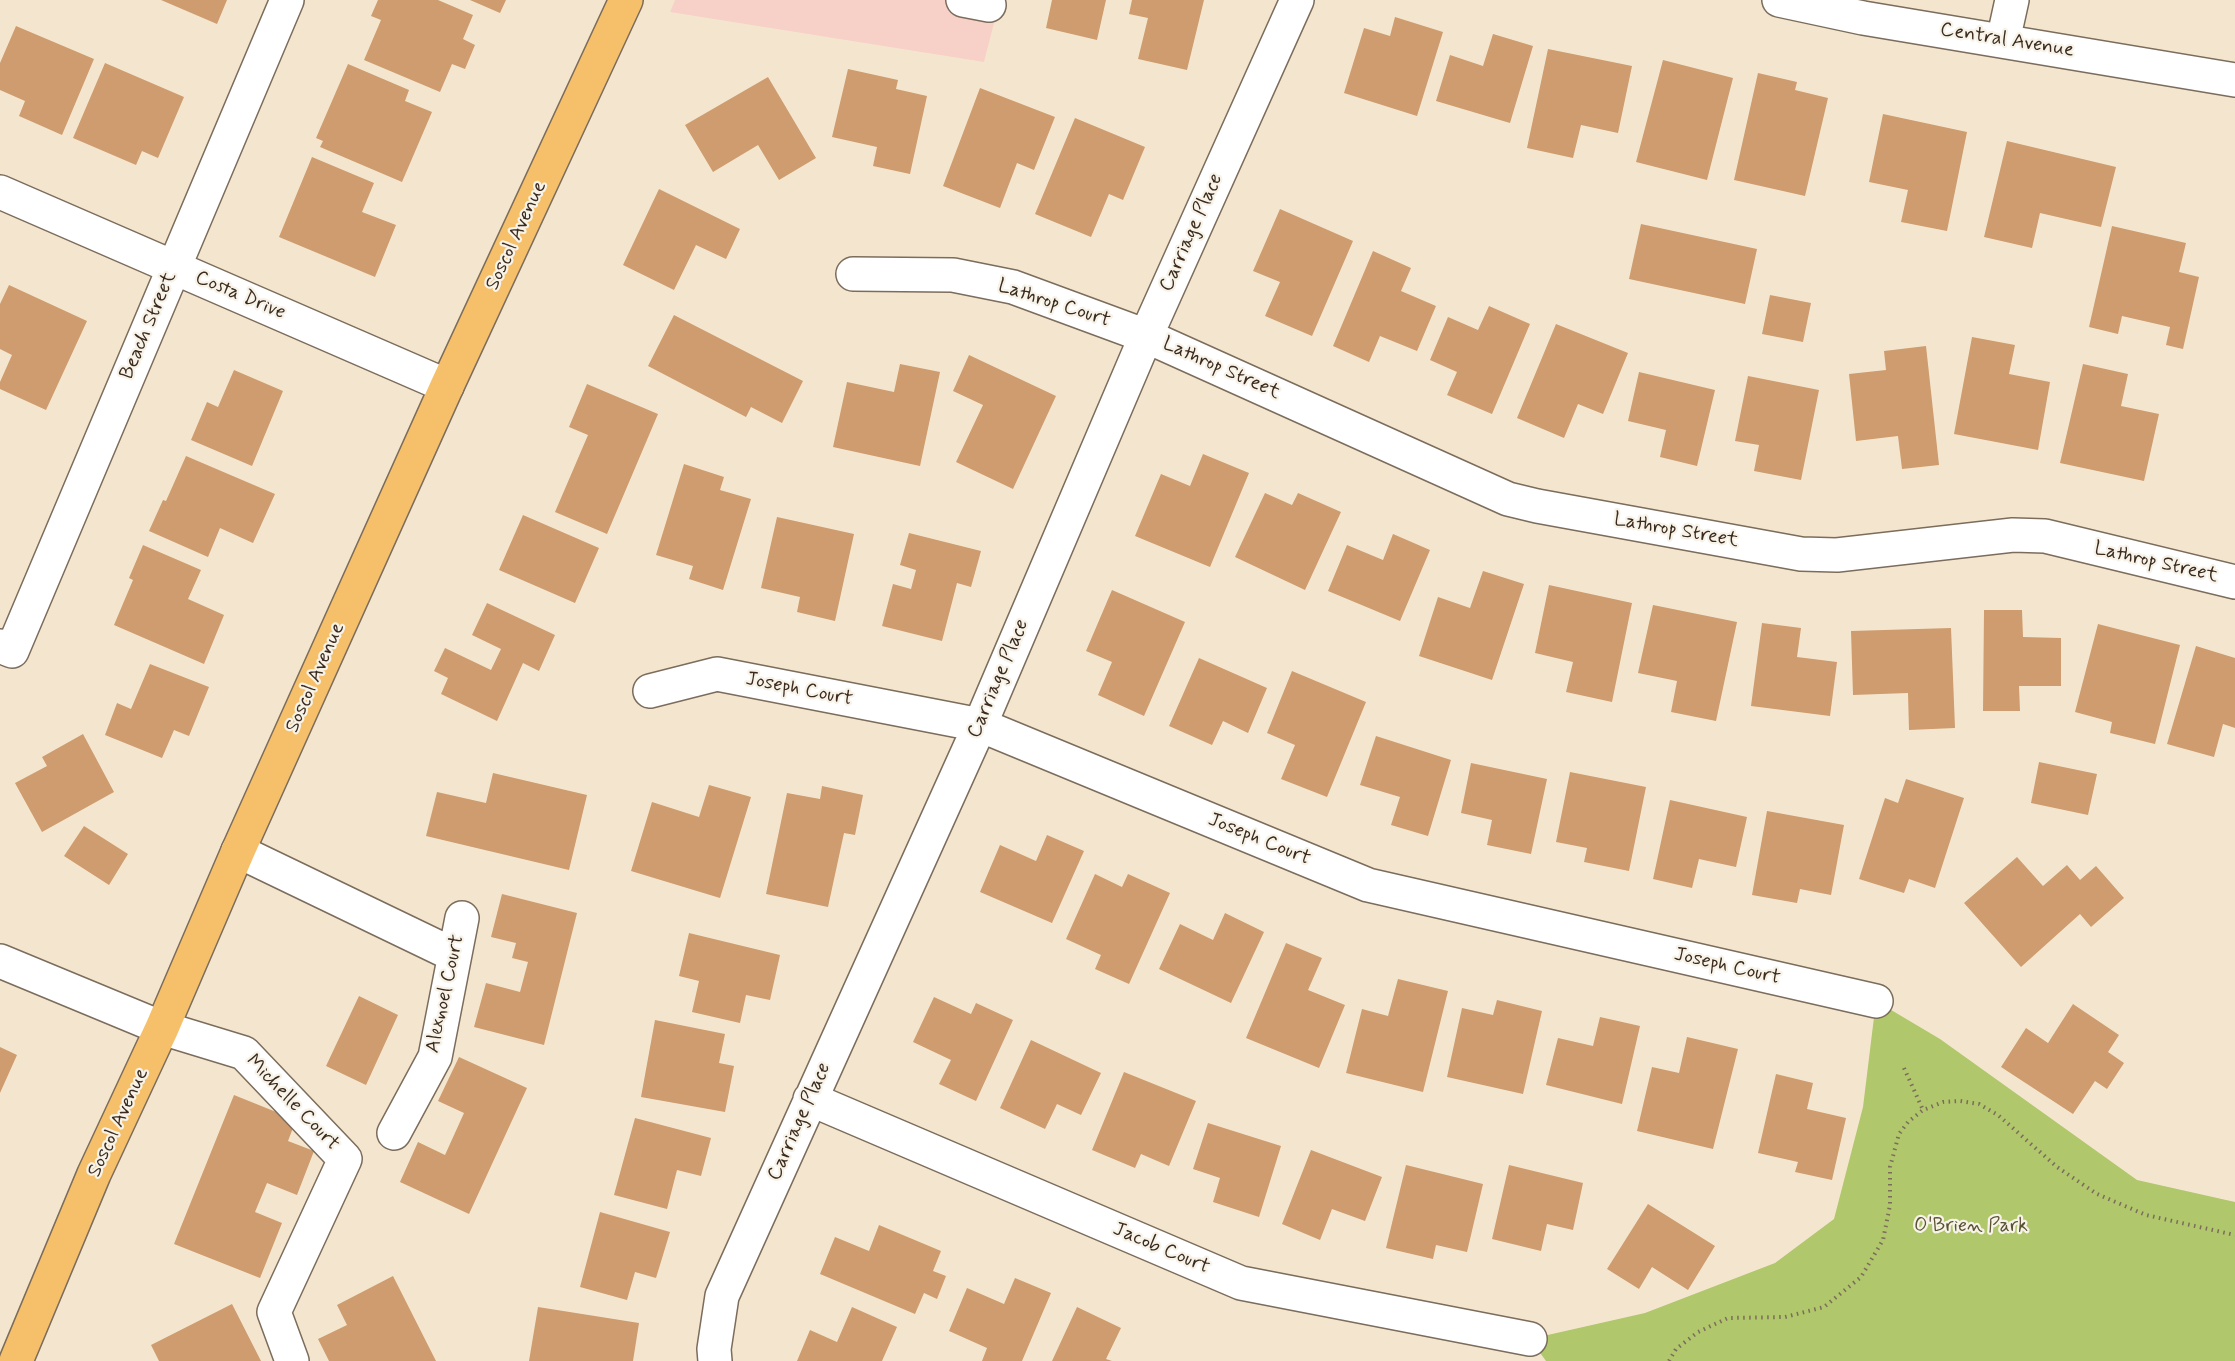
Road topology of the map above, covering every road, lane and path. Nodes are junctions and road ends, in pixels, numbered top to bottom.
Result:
1 (287, 0) edge
2 (626, 0) edge
3 (1297, 0) edge
4 (1779, 0) edge
5 (2012, 0) edge
6 (2003, 41) junction
7 (2235, 80) edge
8 (0, 192) edge
9 (174, 267) junction
10 (853, 274) dead end
11 (1146, 336) junction
12 (447, 386) junction
13 (2235, 582) edge
14 (6, 649) edge
15 (650, 691) dead end
16 (980, 725) junction
17 (238, 851) junction
18 (462, 918) dead end
19 (454, 955) junction
20 (0, 961) edge
21 (1876, 1000) dead end
22 (162, 1029) junction
23 (1904, 1068) dead end
24 (810, 1099) junction
25 (1923, 1110) junction
26 (394, 1133) dead end
27 (2235, 1235) edge
28 (1530, 1339) dead end
29 (16, 1361) edge
30 (292, 1361) edge
31 (715, 1361) edge
32 (1670, 1361) edge

1 - 9 street, Beach Street
2 - 12 main road, Soscol Avenue
3 - 11 street, Carriage Place
4 - 6 street, Central Avenue
5 - 6 street
6 - 7 street, Central Avenue
8 - 9 street, Costa Drive
9 - 12 street, Costa Drive
9 - 14 street, Beach Street
10 - 11 street, Lathrop Court
11 - 13 street, Lathrop Street
11 - 16 street, Carriage Place
12 - 17 main road, Soscol Avenue
15 - 16 street, Joseph Court
16 - 21 street, Joseph Court
16 - 24 street, Carriage Place
17 - 19 street
17 - 22 main road, Soscol Avenue
18 - 19 street, Alexnoel Court
19 - 26 street, Alexnoel Court
20 - 22 street
22 - 29 main road, Soscol Avenue
22 - 30 street, Michelle Court
23 - 25 path
24 - 28 street, Jacob Court
24 - 31 street, Carriage Place
25 - 27 path
25 - 32 path

